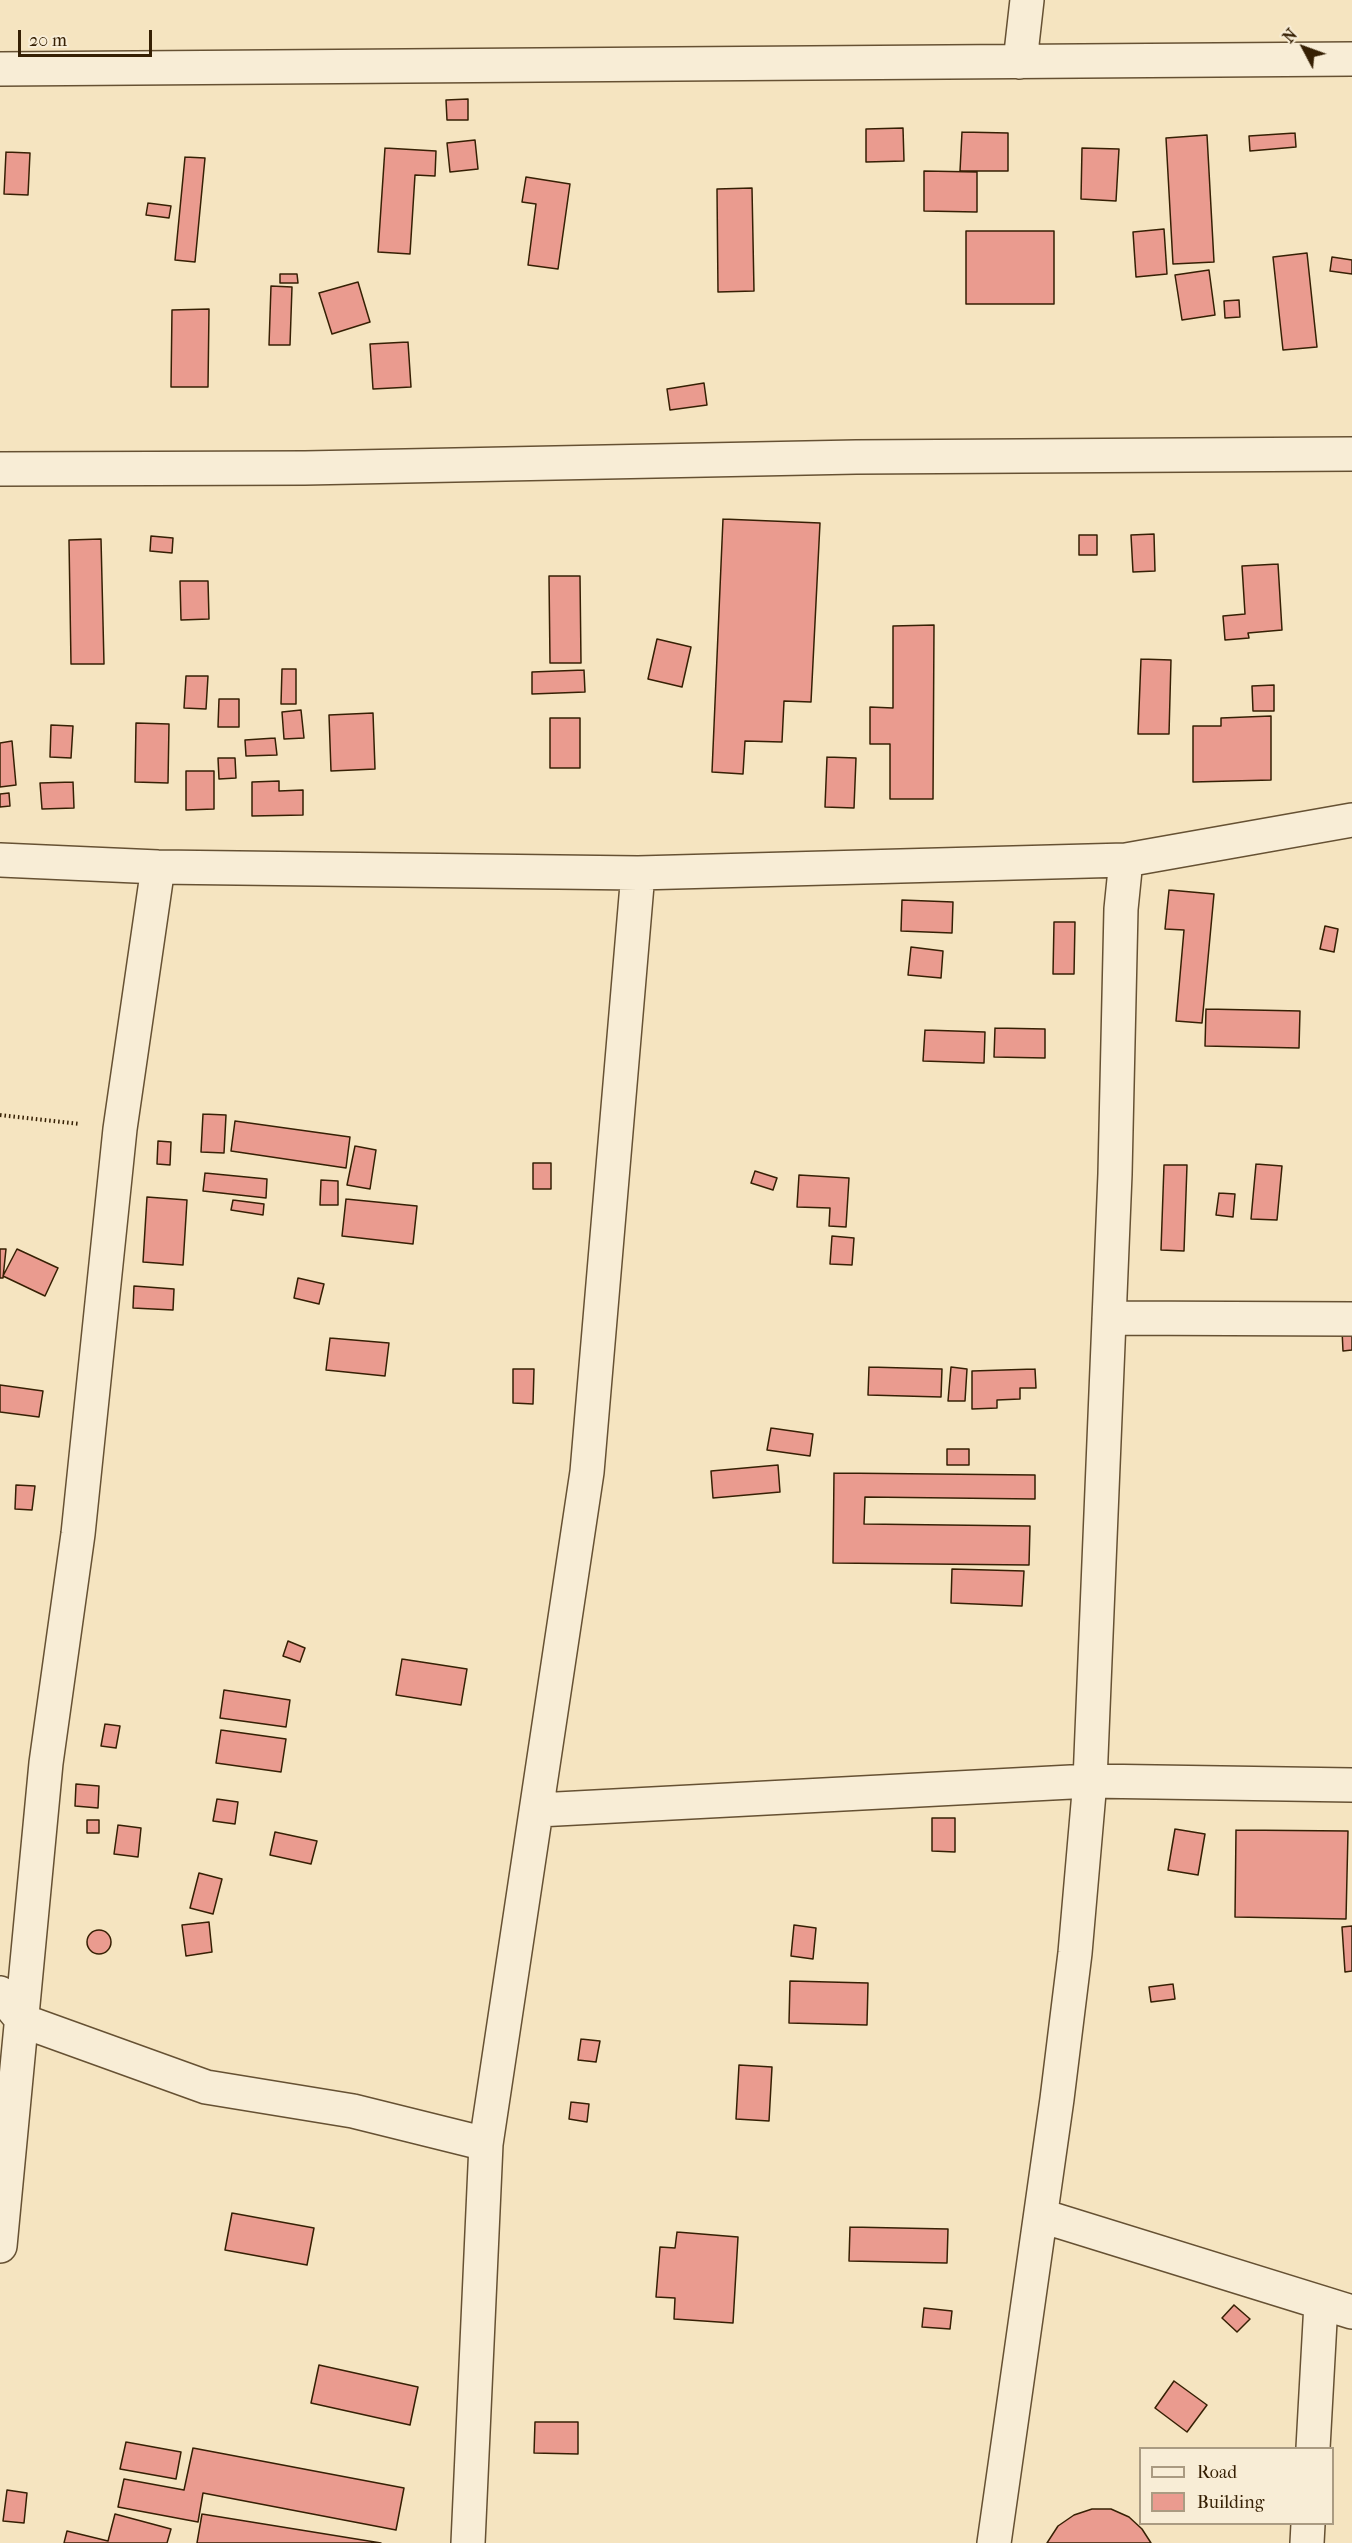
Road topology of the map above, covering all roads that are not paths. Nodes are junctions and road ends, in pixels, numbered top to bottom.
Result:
1 (1027, 0) edge
2 (1352, 59) edge
3 (1020, 62) junction
4 (0, 69) edge
5 (1352, 454) edge
6 (0, 469) edge
7 (1352, 820) edge
8 (0, 860) edge
9 (1126, 860) junction
10 (158, 867) junction
11 (638, 873) junction
12 (1109, 1318) junction
13 (1352, 1319) edge
14 (1090, 1781) junction
15 (1352, 1785) edge
16 (538, 1810) junction
17 (0, 1994) edge
18 (23, 2021) junction
19 (486, 2144) junction
20 (1042, 2216) junction
21 (0, 2246) edge
22 (1321, 2302) junction
23 (1352, 2312) edge
24 (1313, 2447) edge
25 (1308, 2525) edge
26 (468, 2543) edge
27 (994, 2543) edge
28 (1307, 2543) edge

1 - 3 street
2 - 3 street
3 - 4 street
5 - 6 street
7 - 9 street
8 - 10 street
9 - 11 street
9 - 12 street
10 - 11 street
10 - 18 street
11 - 16 street
12 - 13 street
12 - 14 street
14 - 15 street
14 - 16 street
14 - 20 street
16 - 19 street
17 - 18 street
18 - 19 street
18 - 21 street
19 - 26 street
20 - 22 street
20 - 27 street
22 - 23 street
22 - 24 street
25 - 28 street

